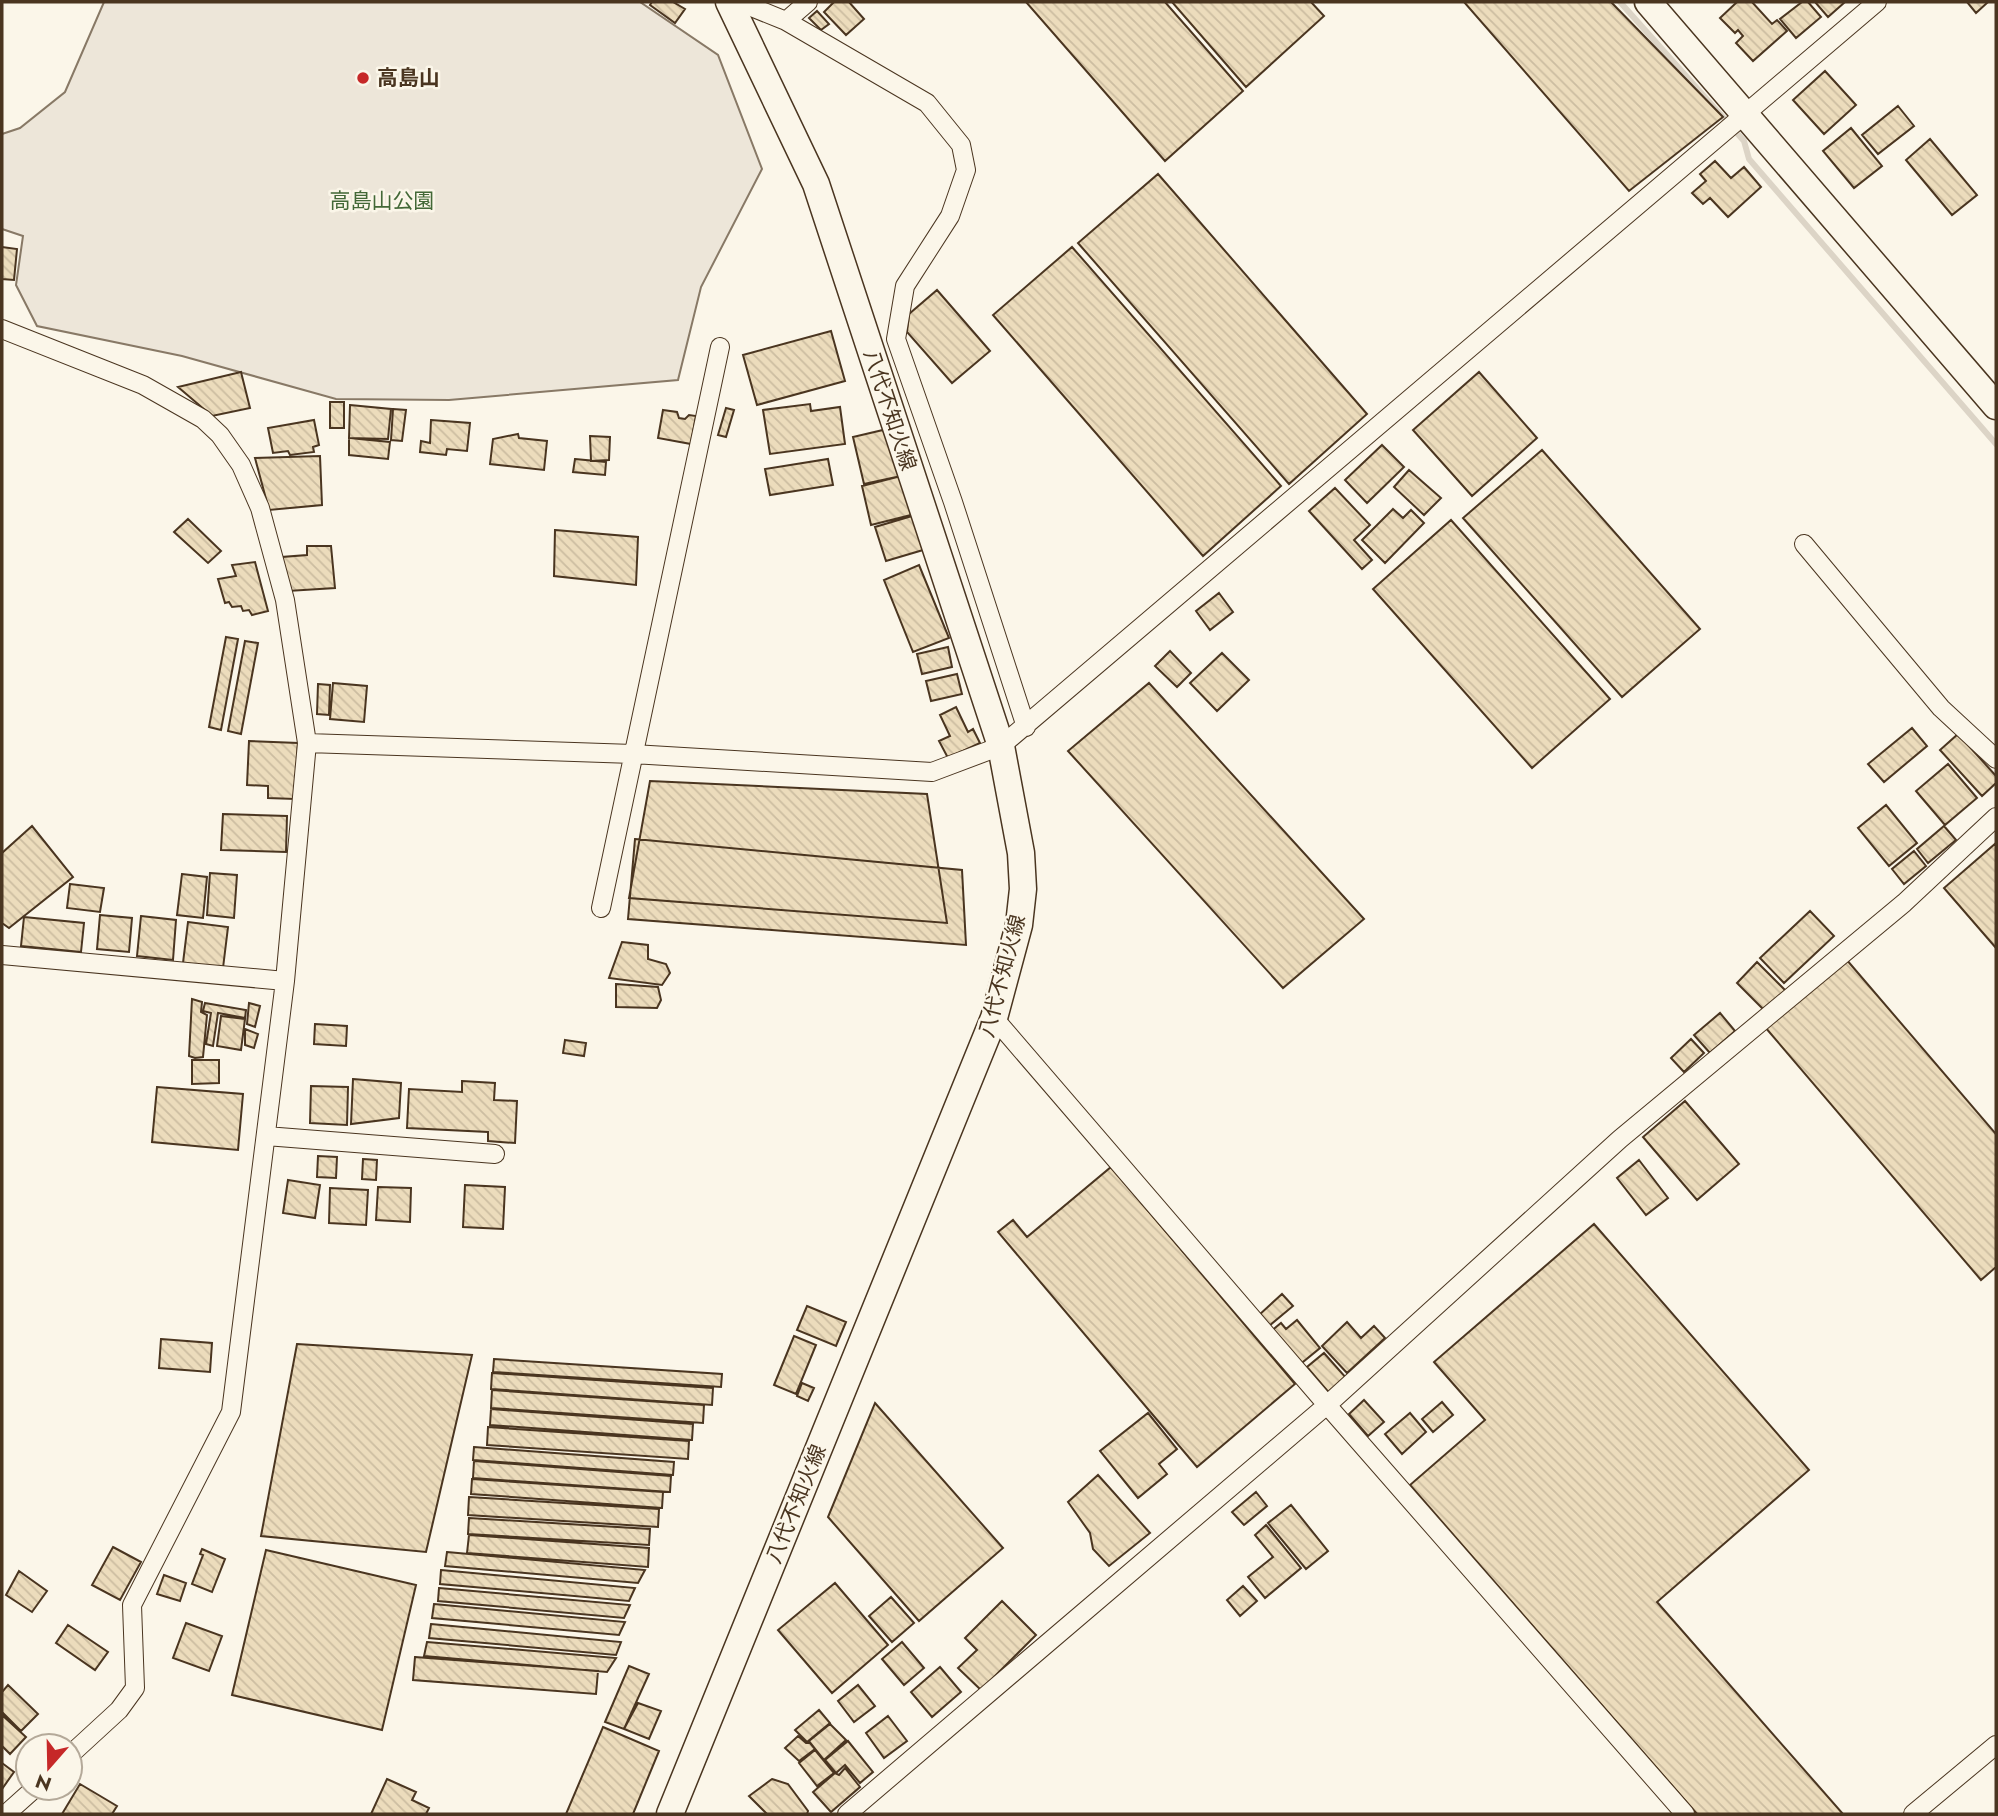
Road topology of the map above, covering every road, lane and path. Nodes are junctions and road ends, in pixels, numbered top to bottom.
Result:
1 (729, 2) edge
2 (739, 2) edge
3 (808, 2) edge
4 (1648, 2) edge
5 (1877, 2) edge
6 (786, 21) junction
7 (1745, 115) junction
8 (2, 329) edge
9 (720, 347) dead end
10 (1996, 406) edge
11 (1804, 544) dead end
12 (1026, 727) junction
13 (307, 743) junction
14 (1001, 746) junction
15 (633, 754) junction
16 (1996, 759) edge
17 (1996, 817) edge
18 (601, 908) dead end
19 (2, 955) edge
20 (285, 981) junction
21 (994, 1018) junction
22 (266, 1136) junction
23 (495, 1154) dead end
24 (1326, 1405) junction
25 (84, 1742) edge
26 (1996, 1745) edge
27 (19, 1802) edge
28 (6, 1814) edge
29 (670, 1814) edge
30 (847, 1814) edge
31 (1685, 1814) edge
32 (1913, 1814) edge

1 - 14 main road, 八代不知火線
2 - 6 street
3 - 6 street
4 - 7 main road
5 - 7 street
6 - 12 street
7 - 10 main road
7 - 12 street
8 - 13 street
9 - 15 street
11 - 16 street
12 - 14 street
13 - 15 street
13 - 20 street
14 - 15 street
14 - 21 main road, 八代不知火線
15 - 18 street
17 - 24 street
19 - 20 street
20 - 22 street
21 - 24 street
21 - 29 main road, 八代不知火線
22 - 23 street
22 - 25 street
24 - 30 street
24 - 31 street
26 - 32 street
27 - 28 street

